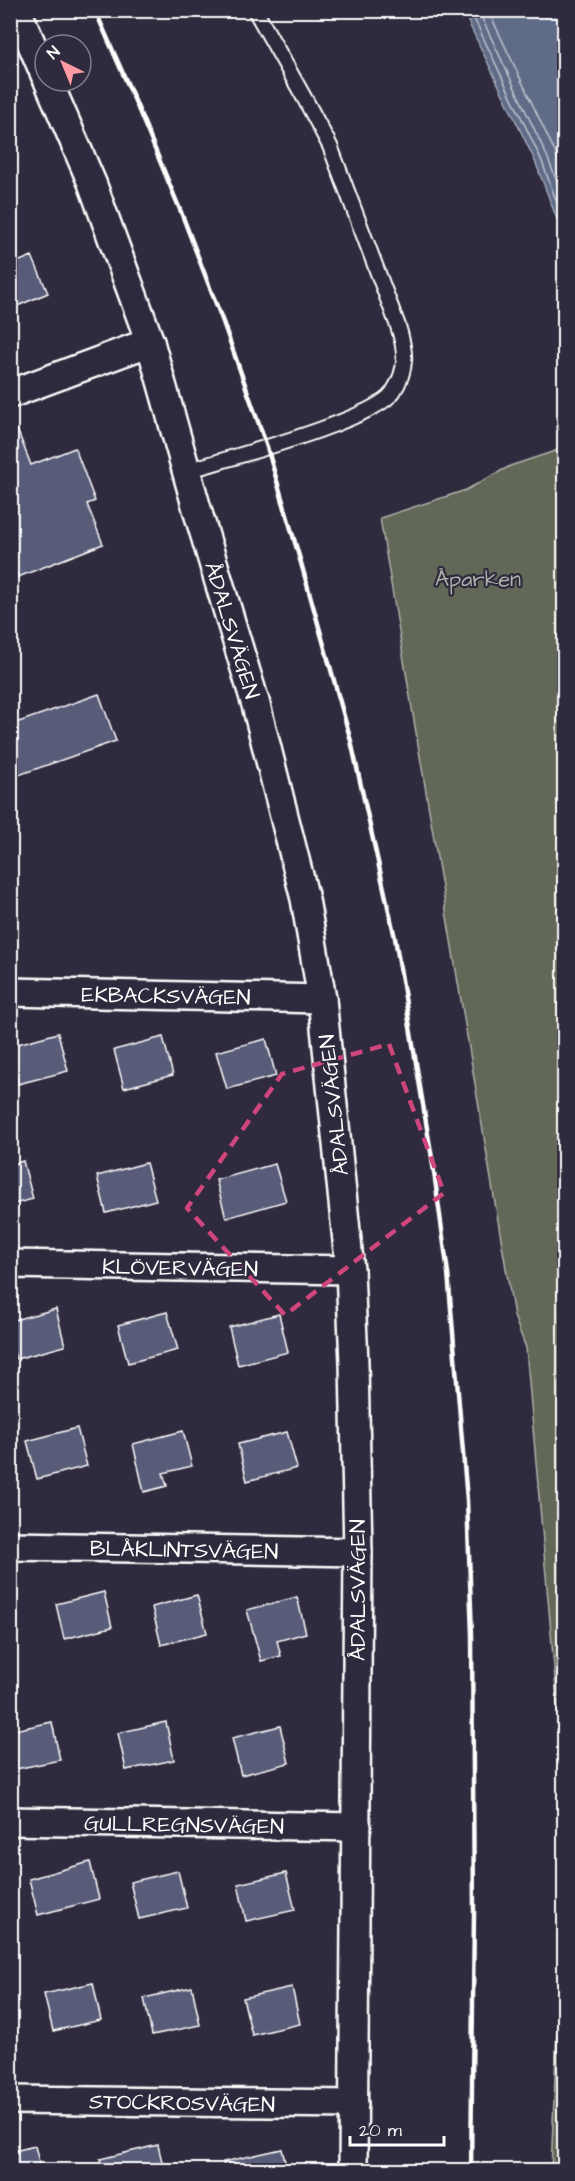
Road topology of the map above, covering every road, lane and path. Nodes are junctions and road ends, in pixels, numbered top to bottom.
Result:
1 (17, 10) edge
2 (255, 10) edge
3 (33, 47) edge
4 (53, 93) edge
5 (150, 342) junction
6 (10, 394) edge
7 (187, 471) junction
8 (10, 992) edge
9 (322, 999) junction
10 (10, 1264) edge
11 (350, 1270) junction
12 (10, 1546) edge
13 (358, 1552) junction
14 (10, 1821) edge
15 (357, 1827) junction
16 (10, 2100) edge
17 (354, 2104) junction
18 (353, 2170) edge

1 - 3 street
2 - 7 lane
4 - 5 street, ÅDALSVÄGEN
5 - 6 street
5 - 7 street, ÅDALSVÄGEN
7 - 9 street, ÅDALSVÄGEN
8 - 9 street, EKBACKSVÄGEN
9 - 11 street, ÅDALSVÄGEN
10 - 11 street, KLÖVERVÄGEN
11 - 13 street, ÅDALSVÄGEN
12 - 13 street, BLÅKLINTSVÄGEN
13 - 15 street, ÅDALSVÄGEN
14 - 15 street, GULLREGNSVÄGEN
15 - 17 street, ÅDALSVÄGEN
16 - 17 street, STOCKROSVÄGEN
17 - 18 street, ÅDALSVÄGEN

